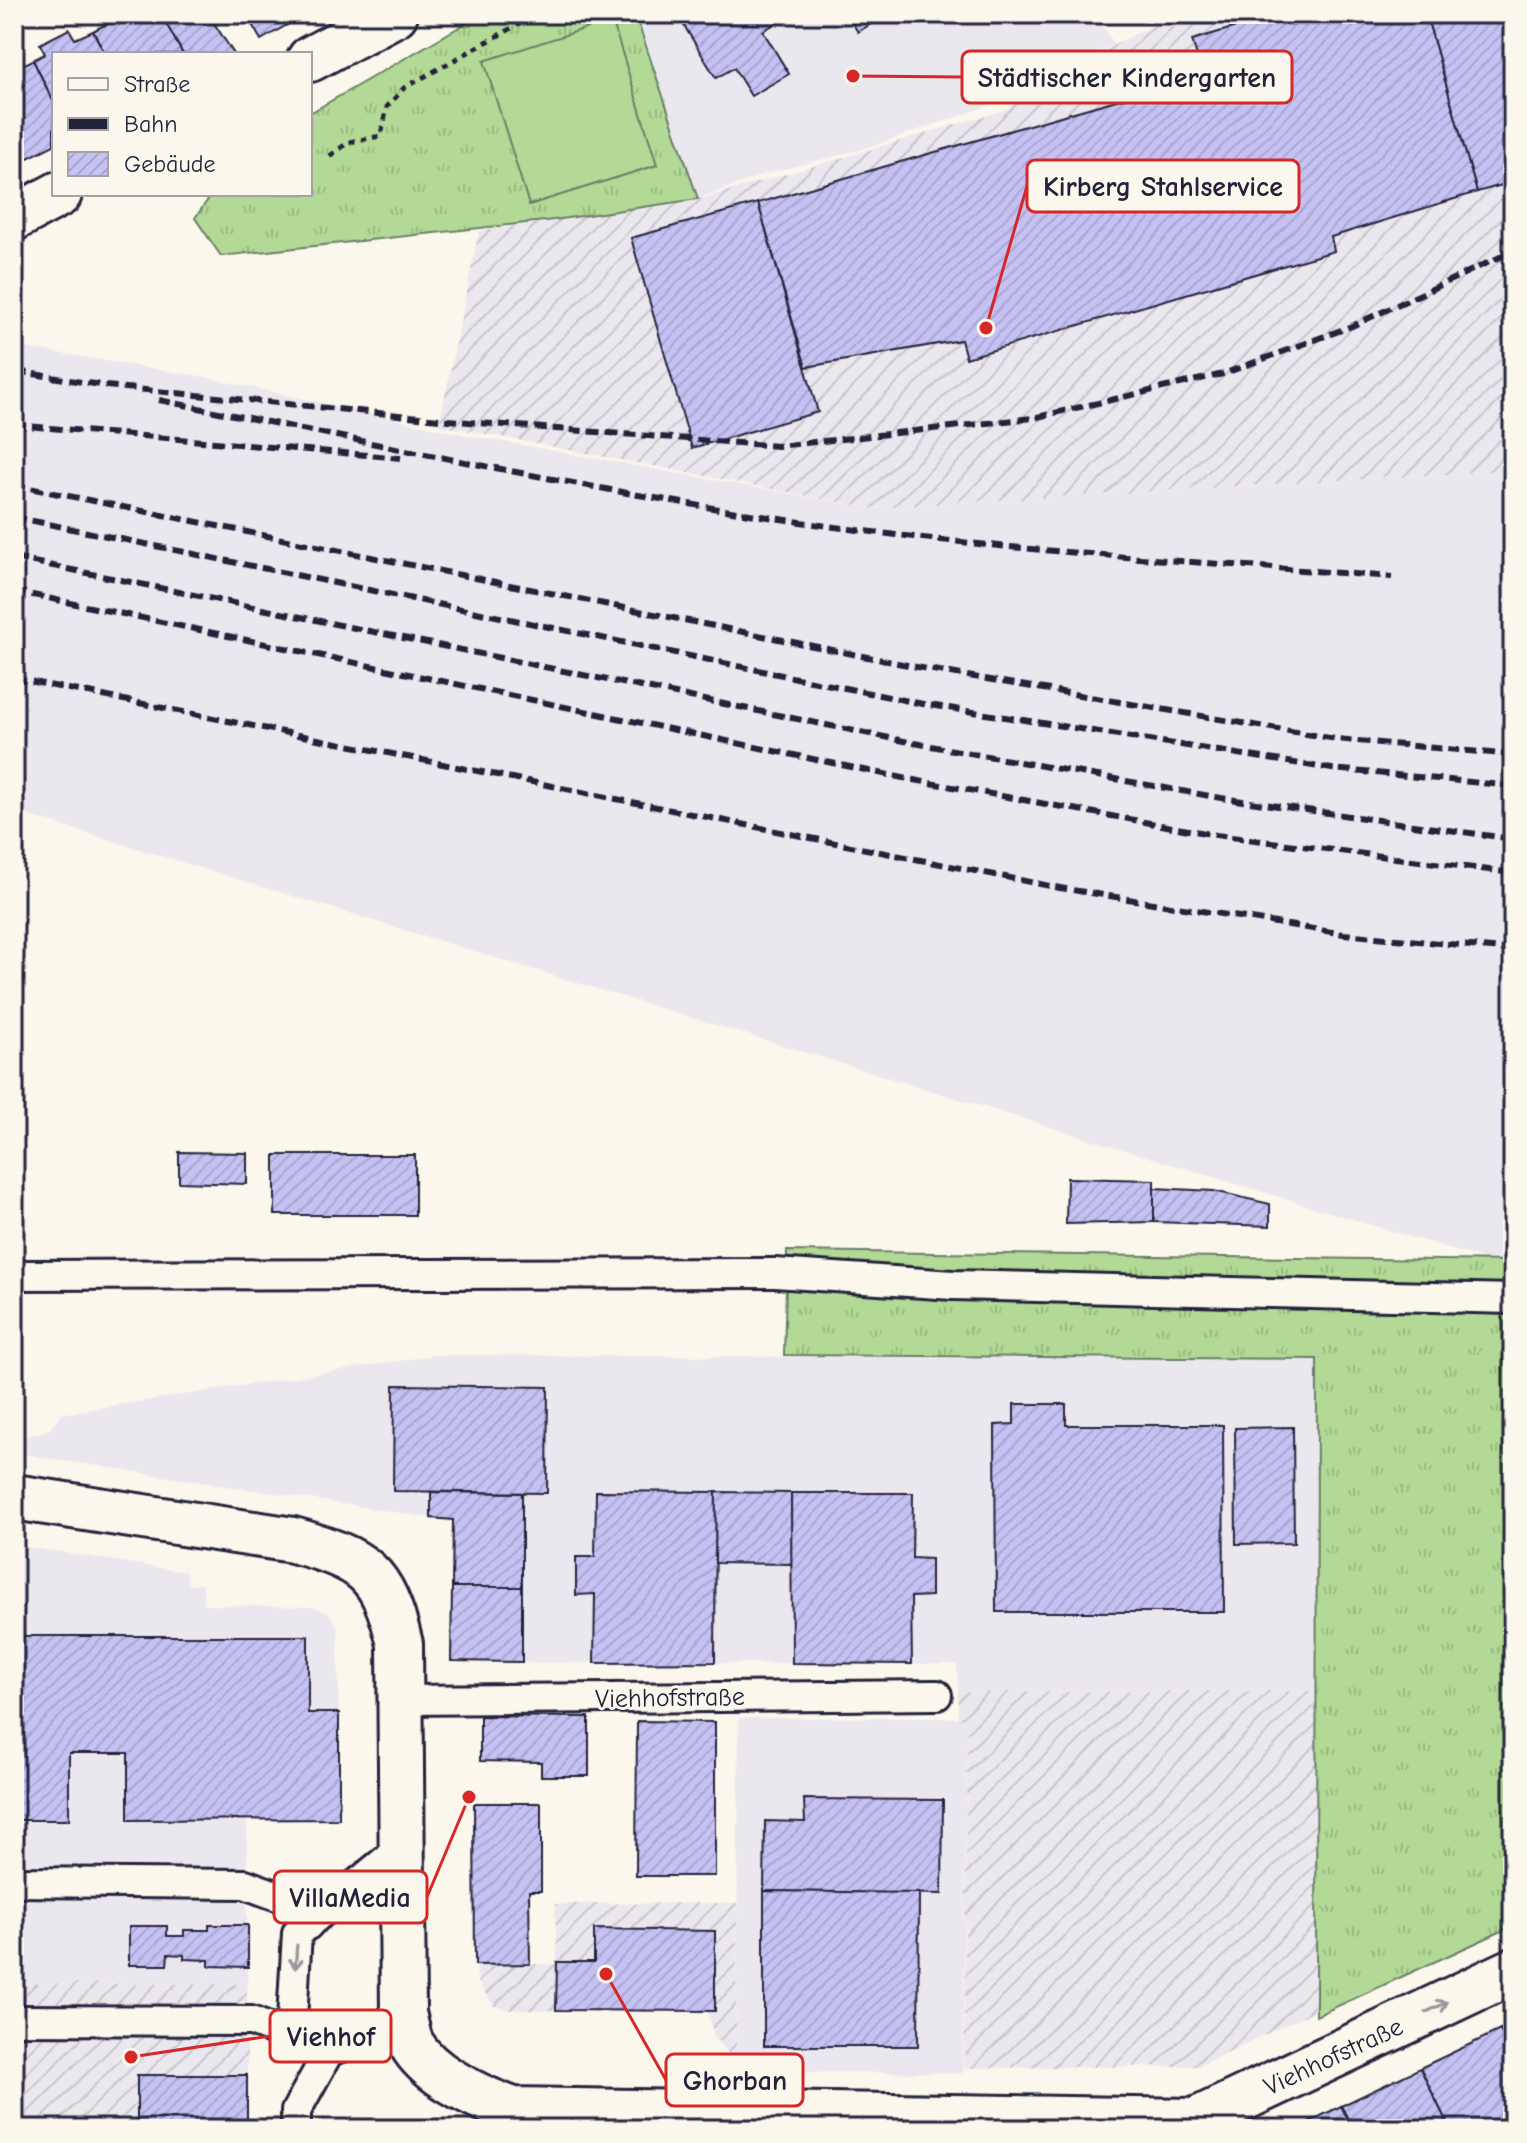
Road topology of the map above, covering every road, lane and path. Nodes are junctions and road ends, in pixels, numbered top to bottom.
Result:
1 (395, 14) edge
2 (537, 14) edge
3 (312, 58) edge
4 (330, 156) dead end
5 (55, 196) edge
6 (14, 218) edge
7 (14, 1275) edge
8 (1513, 1299) edge
9 (14, 1497) edge
10 (937, 1695) dead end
11 (403, 1700) junction
12 (404, 1845) junction
13 (14, 1882) edge
14 (308, 1925) junction
15 (1513, 1971) edge
16 (14, 2020) edge
17 (407, 2028) junction
18 (291, 2037) junction
19 (329, 2051) junction
20 (296, 2129) edge

1 - 3 street
2 - 4 path
5 - 6 street
7 - 8 lane
9 - 11 street, Viehhofstraße
10 - 11 lane, Viehhofstraße
11 - 12 street, Viehhofstraße
12 - 14 lane
12 - 17 street, Viehhofstraße
13 - 14 lane
14 -> 18 lane
17 -> 15 street, Viehhofstraße
16 - 18 lane
17 - 19 lane
18 - 19 lane
19 - 20 lane

